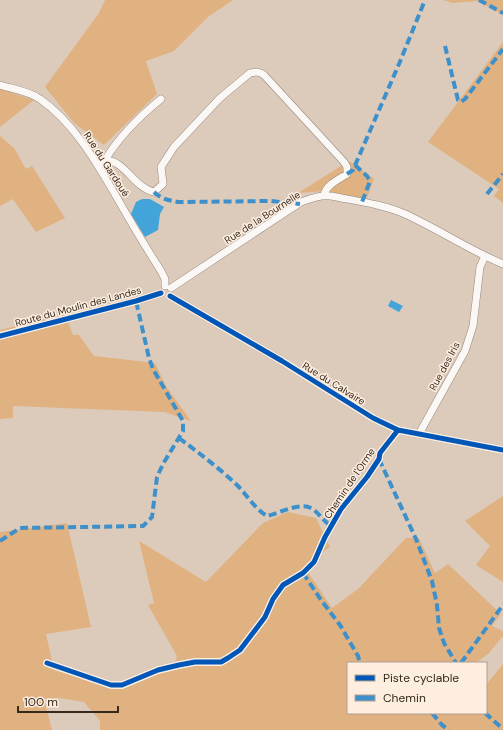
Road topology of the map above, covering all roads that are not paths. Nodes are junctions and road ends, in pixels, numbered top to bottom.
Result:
1 (0, 85) edge
2 (160, 98) dead end
3 (105, 160) junction
4 (98, 166) junction
5 (324, 195) junction
6 (485, 256) junction
7 (503, 264) edge
8 (168, 287) junction
9 (161, 293) junction
10 (170, 296) junction
11 (0, 336) edge
12 (398, 430) junction
13 (419, 434) junction
14 (503, 450) edge
15 (47, 663) dead end

1 - 4 street, Rue du Gardoué
2 - 3 street
3 - 4 street
3 - 5 street
4 - 8 street, Rue du Gardoué
5 - 6 street, Rue de la Bournelle
5 - 8 street, Rue de la Bournelle
6 - 7 street, Rue de la Bournelle
6 - 13 street, Rue des Iris
8 - 9 street
8 - 10 street
9 - 10 street
9 - 11 street, Route du Moulin des Landes
10 - 12 street, Rue du Calvaire
12 - 13 street, Rue du Calvaire
12 - 15 street, Chemin de l'Orme
13 - 14 street, Rue du Calvaire

